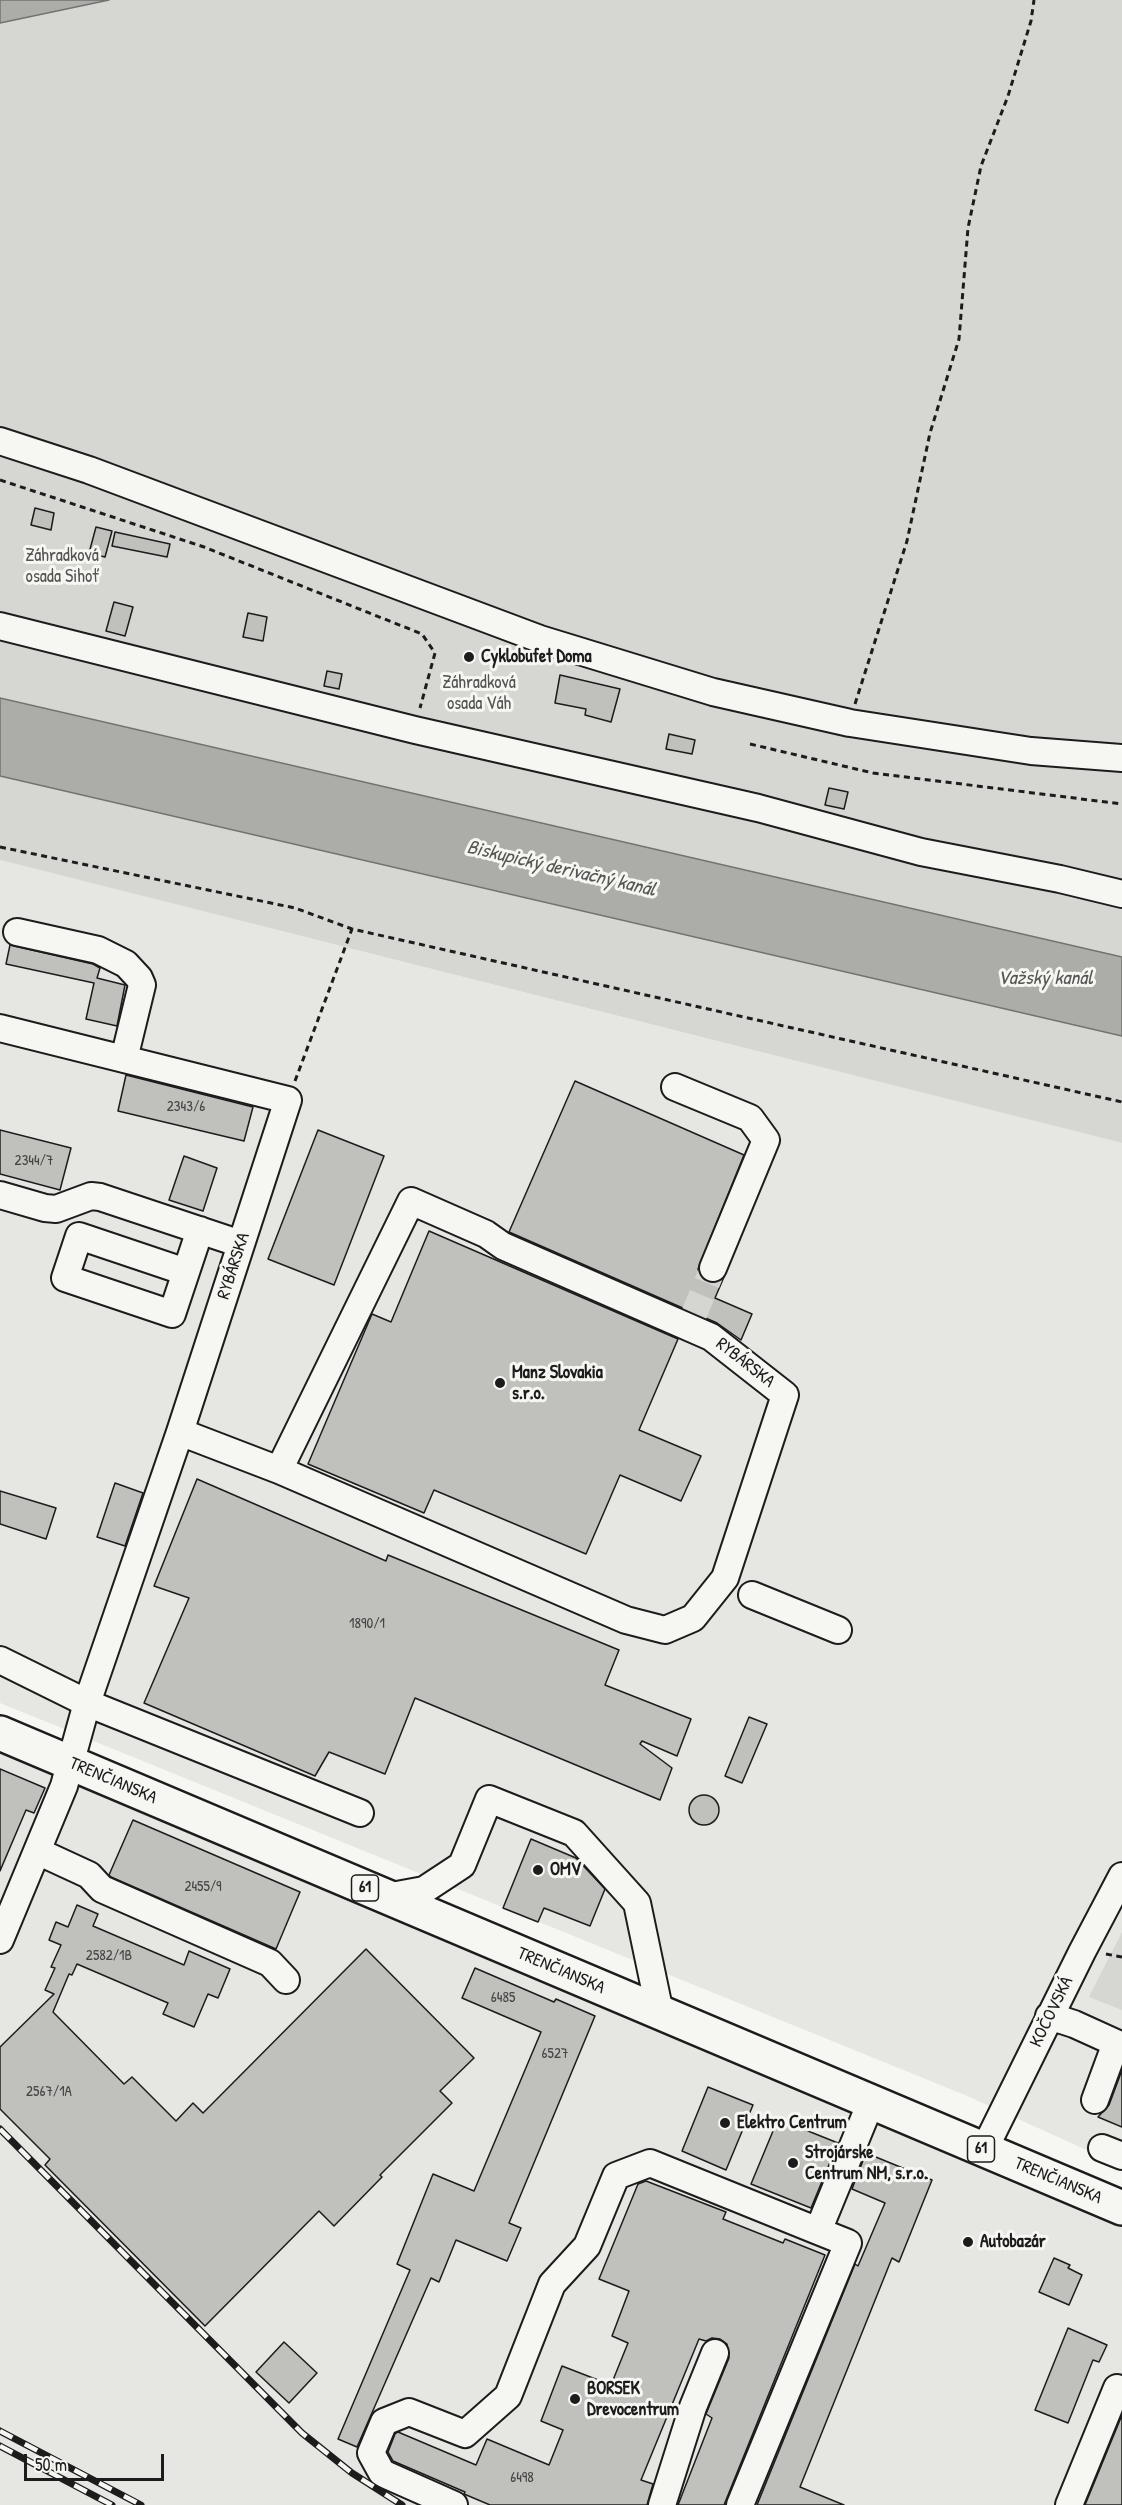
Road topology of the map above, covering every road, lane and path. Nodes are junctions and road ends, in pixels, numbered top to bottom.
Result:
1 (1034, 0) edge
2 (0, 441) edge
3 (0, 480) edge
4 (0, 626) edge
5 (850, 723) junction
6 (415, 730) junction
7 (750, 744) dead end
8 (1122, 758) edge
9 (1122, 804) edge
10 (0, 848) edge
11 (1122, 894) edge
12 (352, 929) junction
13 (17, 932) dead end
14 (0, 1028) edge
15 (124, 1059) junction
16 (675, 1087) dead end
17 (288, 1100) junction
18 (1122, 1102) edge
19 (0, 1195) edge
20 (200, 1230) junction
21 (241, 1244) junction
22 (713, 1268) tunnel mouth
23 (186, 1272) dead end
24 (180, 1432) junction
25 (279, 1470) junction
26 (752, 1595) dead end
27 (838, 1630) dead end
28 (0, 1660) edge
29 (87, 1703) junction
30 (0, 1733) edge
31 (70, 1763) junction
32 (360, 1813) dead end
33 (37, 1851) junction
34 (1122, 1876) edge
35 (386, 1897) junction
36 (0, 1940) edge
37 (1105, 1954) dead end
38 (1122, 1957) edge
39 (286, 1980) dead end
40 (660, 2013) junction
41 (1049, 2016) junction
42 (1119, 2045) edge
43 (1095, 2100) dead end
44 (871, 2102) junction
45 (984, 2150) junction
46 (1122, 2208) edge
47 (819, 2231) junction
48 (715, 2353) dead end
49 (1122, 2390) edge
50 (454, 2505) edge
51 (662, 2505) edge
52 (740, 2505) edge
53 (1069, 2505) edge

1 - 5 path
2 - 5 street
3 - 6 path
4 - 6 street
5 - 8 street
6 - 11 street
7 - 9 path
10 - 12 path
12 - 17 path
12 - 18 path
13 - 15 street
14 - 15 street
15 - 17 street
16 - 22 street
17 - 21 street, RYBÁRSKA
19 - 20 street
20 - 21 street
20 - 23 street
21 - 24 street, RYBÁRSKA
24 - 25 street, RYBÁRSKA
24 - 29 street, RYBÁRSKA
25 - 25 street, RYBÁRSKA
26 - 27 street
28 - 29 street
29 - 31 street, RYBÁRSKA
29 - 32 street
30 - 31 main road, TRENČIANSKA / 61
31 - 33 street, RYBÁRSKA
31 - 35 main road, TRENČIANSKA / 61
33 - 36 street, RYBÁRSKA
33 - 39 street
34 - 41 street, KOČOVSKÁ
35 - 40 main road, TRENČIANSKA / 61
35 - 40 street
37 - 38 path
40 - 44 main road, TRENČIANSKA / 61
41 - 42 street
41 - 45 street, KOČOVSKÁ
42 - 43 street
44 - 45 main road, TRENČIANSKA / 61
44 - 47 street
45 - 46 main road, TRENČIANSKA / 61
47 - 50 street
47 - 52 street
48 - 51 street
49 - 53 street

